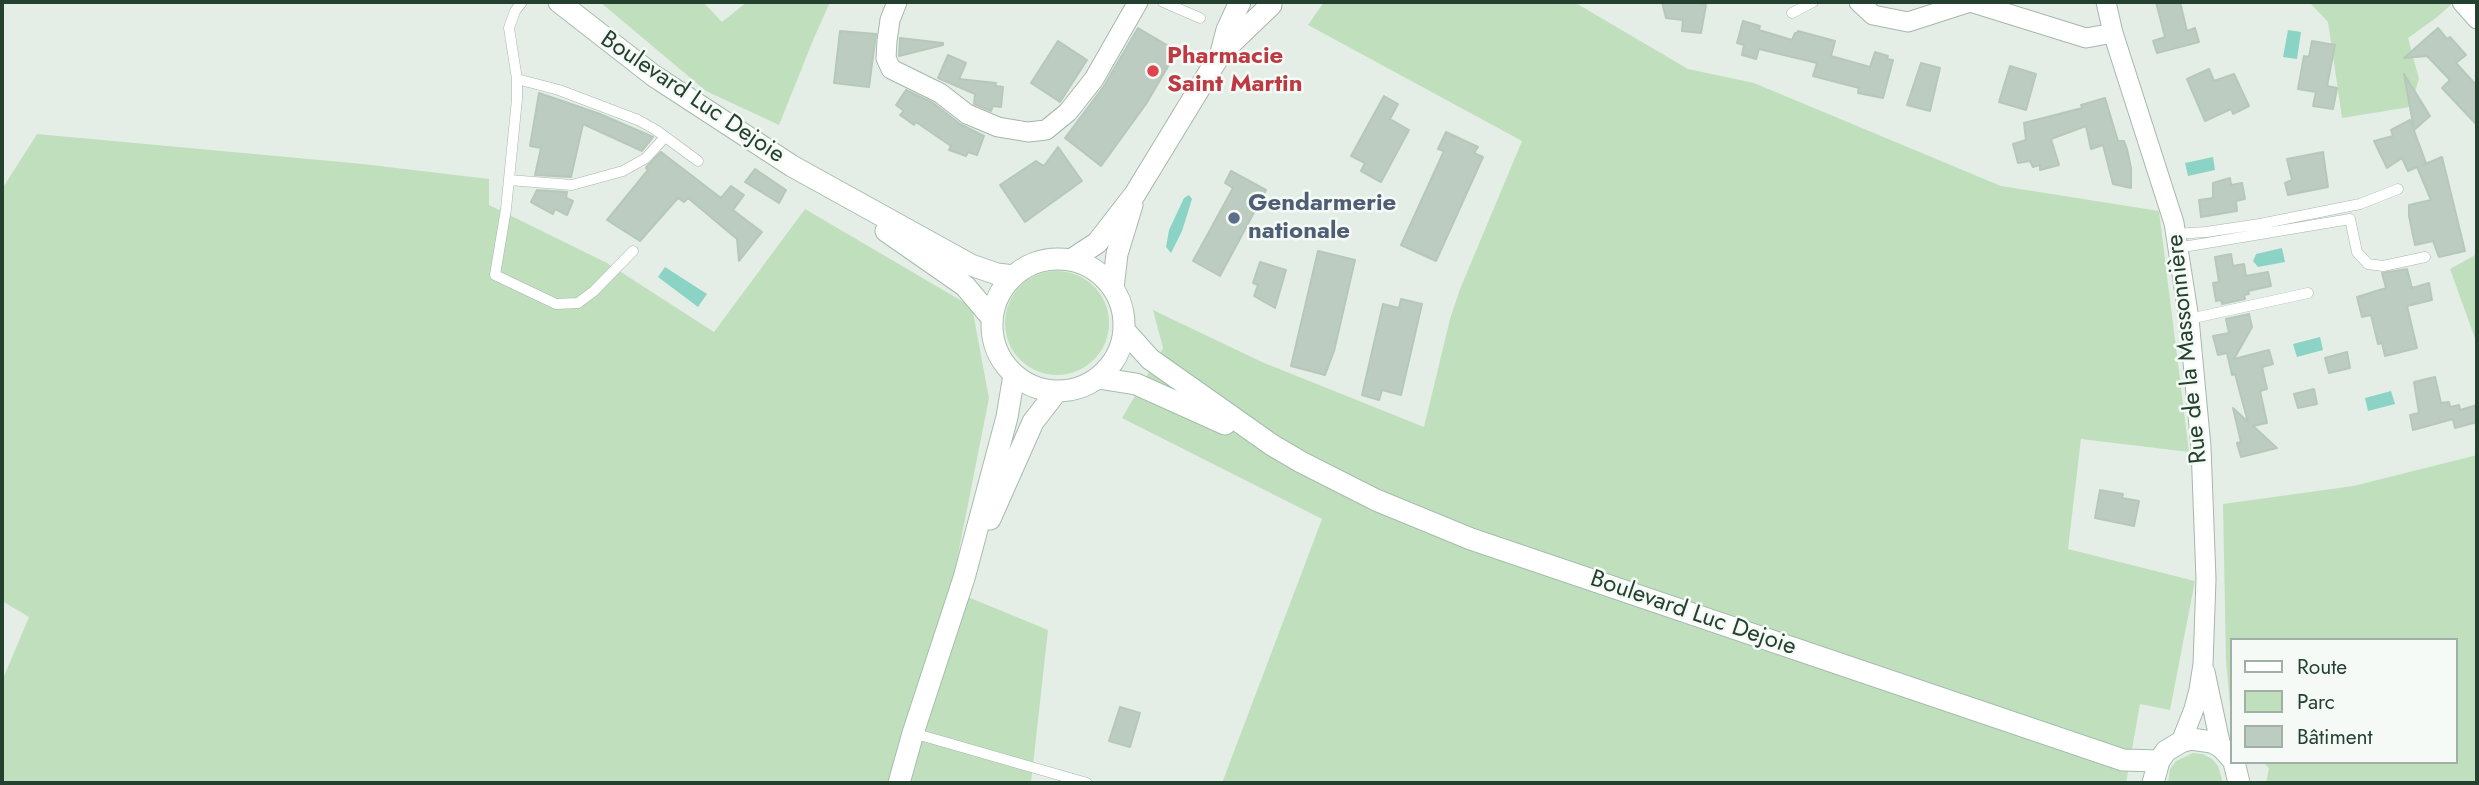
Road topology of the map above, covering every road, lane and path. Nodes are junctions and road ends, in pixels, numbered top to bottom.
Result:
1 (522, 2) edge
2 (559, 2) edge
3 (897, 2) edge
4 (1138, 2) edge
5 (1163, 2) edge
6 (1240, 2) edge
7 (1812, 2) edge
8 (1859, 2) edge
9 (2106, 2) edge
10 (2462, 2) edge
11 (1273, 3) edge
12 (1792, 13) dead end
13 (1200, 18) dead end
14 (2477, 19) edge
15 (2113, 33) junction
16 (1221, 53) junction
17 (517, 79) junction
18 (665, 136) junction
19 (698, 161) dead end
20 (792, 166) junction
21 (509, 180) junction
22 (2398, 189) dead end
23 (1135, 194) junction
24 (2176, 241) junction
25 (633, 251) dead end
26 (2425, 257) dead end
27 (1071, 260) junction
28 (1014, 276) junction
29 (1114, 288) junction
30 (2308, 293) dead end
31 (992, 318) junction
32 (2189, 319) junction
33 (1124, 330) junction
34 (1014, 375) junction
35 (1098, 377) junction
36 (1057, 391) junction
37 (1272, 444) junction
38 (964, 578) junction
39 (2203, 664) junction
40 (913, 733) junction
41 (2181, 742) junction
42 (2230, 753) edge
43 (2123, 760) junction
44 (2159, 761) junction
45 (2235, 769) edge
46 (899, 783) edge
47 (1087, 783) edge
48 (2150, 783) edge

1 - 17 lane
2 - 20 main road, Boulevard Luc Dejoie
3 - 4 street
5 - 13 lane
6 - 16 main road
7 - 12 lane
8 - 15 street
9 - 15 street, Rue de la Massonnière
10 - 14 street
11 - 16 main road
15 - 24 street, Rue de la Massonnière
16 - 23 main road
17 - 18 lane
17 - 21 lane
18 - 19 lane
18 - 21 lane
20 - 28 main road, Boulevard Luc Dejoie
20 - 31 main road, Boulevard Luc Dejoie
21 - 25 lane
22 - 24 lane
23 - 27 main road
23 - 29 main road
24 - 26 lane
24 - 32 street, Rue de la Massonnière
27 - 28 main road
27 - 29 main road
28 - 31 main road
29 - 33 main road
30 - 32 lane
31 - 34 main road
32 - 39 street, Rue de la Massonnière
33 - 35 main road
33 - 37 main road, Boulevard Luc Dejoie
34 - 36 main road
34 - 38 main road
35 - 36 main road
35 - 37 main road, Boulevard Luc Dejoie
36 - 38 main road
37 - 43 main road, Boulevard Luc Dejoie
38 - 40 main road
39 - 41 street, Rue de la Massonnière
39 - 42 street, Rue de la Massonnière
40 - 46 main road
40 - 47 lane
41 - 44 main road
41 - 45 main road
43 - 44 main road, Boulevard Luc Dejoie
43 - 48 main road, Boulevard Luc Dejoie
44 - 48 main road

